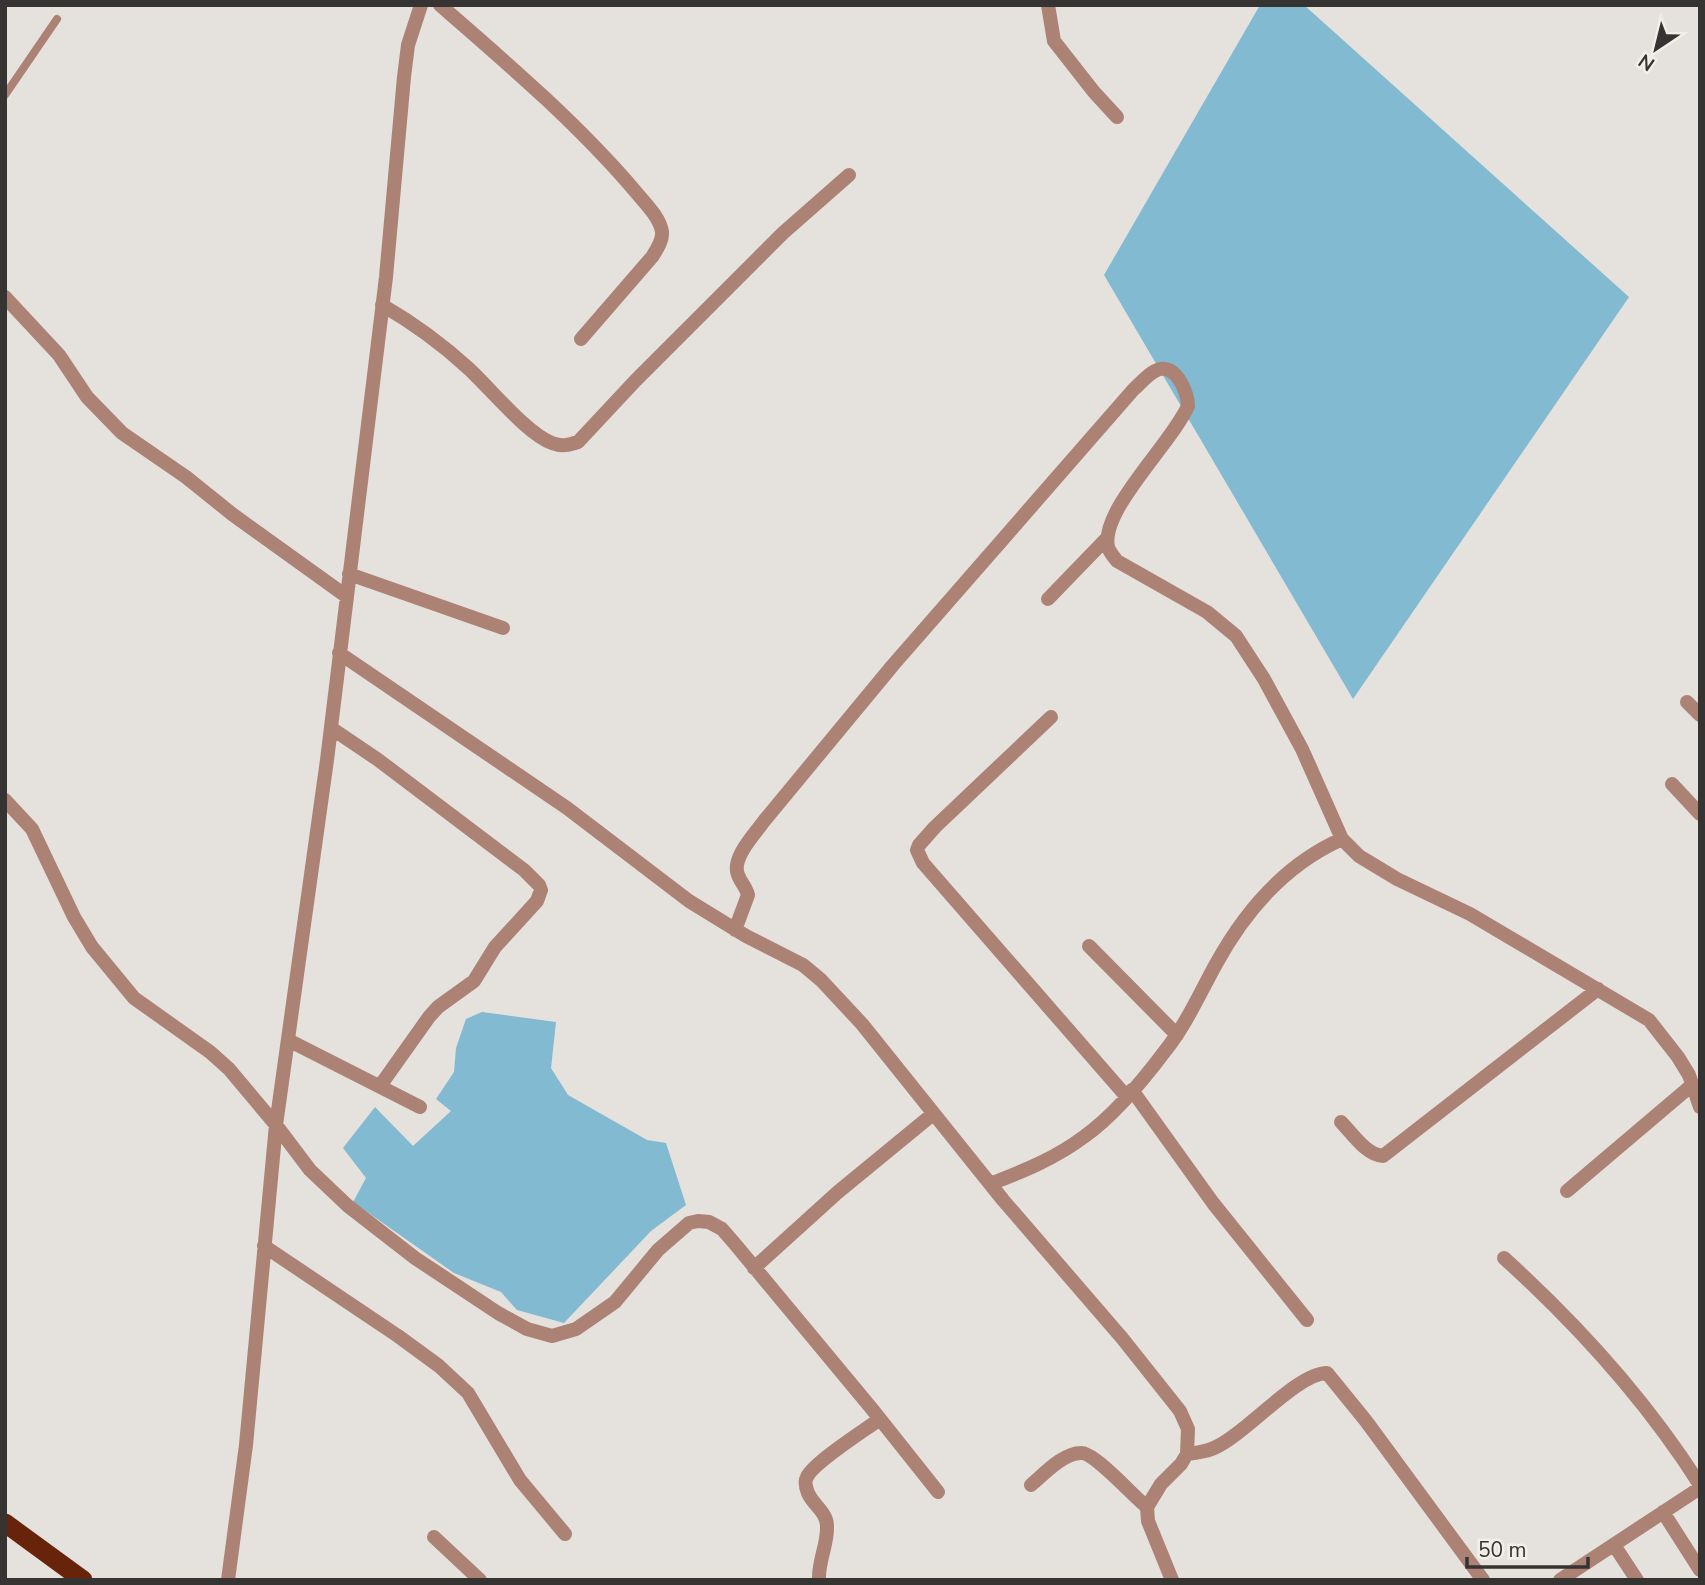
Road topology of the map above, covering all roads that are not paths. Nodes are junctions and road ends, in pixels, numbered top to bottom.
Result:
1 (421, 5) edge
2 (440, 5) edge
3 (1048, 5) edge
4 (57, 19) dead end
5 (5, 95) edge
6 (1117, 117) dead end
7 (849, 175) dead end
8 (5, 297) edge
9 (382, 305) junction
10 (581, 339) dead end
11 (1108, 538) junction
12 (349, 574) junction
13 (346, 596) junction
14 (1048, 599) dead end
15 (503, 628) dead end
16 (339, 653) junction
17 (1687, 702) dead end
18 (1700, 715) edge
19 (1051, 717) dead end
20 (331, 729) junction
21 (1672, 784) dead end
22 (5, 800) edge
23 (1700, 814) edge
24 (1340, 835) junction
25 (735, 930) junction
26 (1089, 946) dead end
27 (1598, 989) junction
28 (1177, 1035) junction
29 (288, 1040) junction
30 (1692, 1085) junction
31 (380, 1086) junction
32 (1129, 1093) junction
33 (420, 1107) dead end
34 (1700, 1107) edge
35 (933, 1114) junction
36 (1341, 1122) dead end
37 (276, 1125) junction
38 (990, 1184) junction
39 (1567, 1191) dead end
40 (264, 1246) junction
41 (1504, 1258) dead end
42 (754, 1268) junction
43 (1307, 1320) dead end
44 (880, 1419) junction
45 (1187, 1454) junction
46 (1031, 1485) dead end
47 (1700, 1487) edge
48 (938, 1492) dead end
49 (1147, 1507) junction
50 (1663, 1512) junction
51 (5, 1523) edge
52 (565, 1534) dead end
53 (434, 1537) dead end
54 (1614, 1545) junction
55 (1700, 1570) edge
56 (83, 1580) edge
57 (228, 1580) edge
58 (480, 1580) edge
59 (819, 1580) edge
60 (1172, 1580) edge
61 (1483, 1580) edge
62 (1560, 1580) edge
63 (1637, 1580) edge

1 - 9 street
2 - 10 street
3 - 6 street
4 - 5 lane
7 - 9 street
8 - 13 street
9 - 12 street
11 - 14 street
11 - 24 street
11 - 25 street
12 - 13 street
12 - 15 street
13 - 16 street
16 - 20 street
16 - 25 street
17 - 18 street
19 - 32 street
20 - 29 street
20 - 31 street
21 - 23 street
22 - 37 street
24 - 27 street
24 - 28 street
25 - 35 street
26 - 28 street
27 - 30 street
27 - 36 street
28 - 32 street
29 - 31 street
29 - 37 street
30 - 34 street
30 - 39 street
31 - 33 street
32 - 38 street
32 - 43 street
35 - 38 street
35 - 42 street
37 - 40 street
37 - 42 street
38 - 45 street
40 - 52 street
40 - 57 street
41 - 47 street
42 - 44 street
44 - 48 street
44 - 59 street
45 - 49 street
45 - 61 street
46 - 49 street
47 - 50 street
49 - 60 street
50 - 54 street
50 - 55 street
51 - 56 highway
53 - 58 street
54 - 62 street
54 - 63 street

